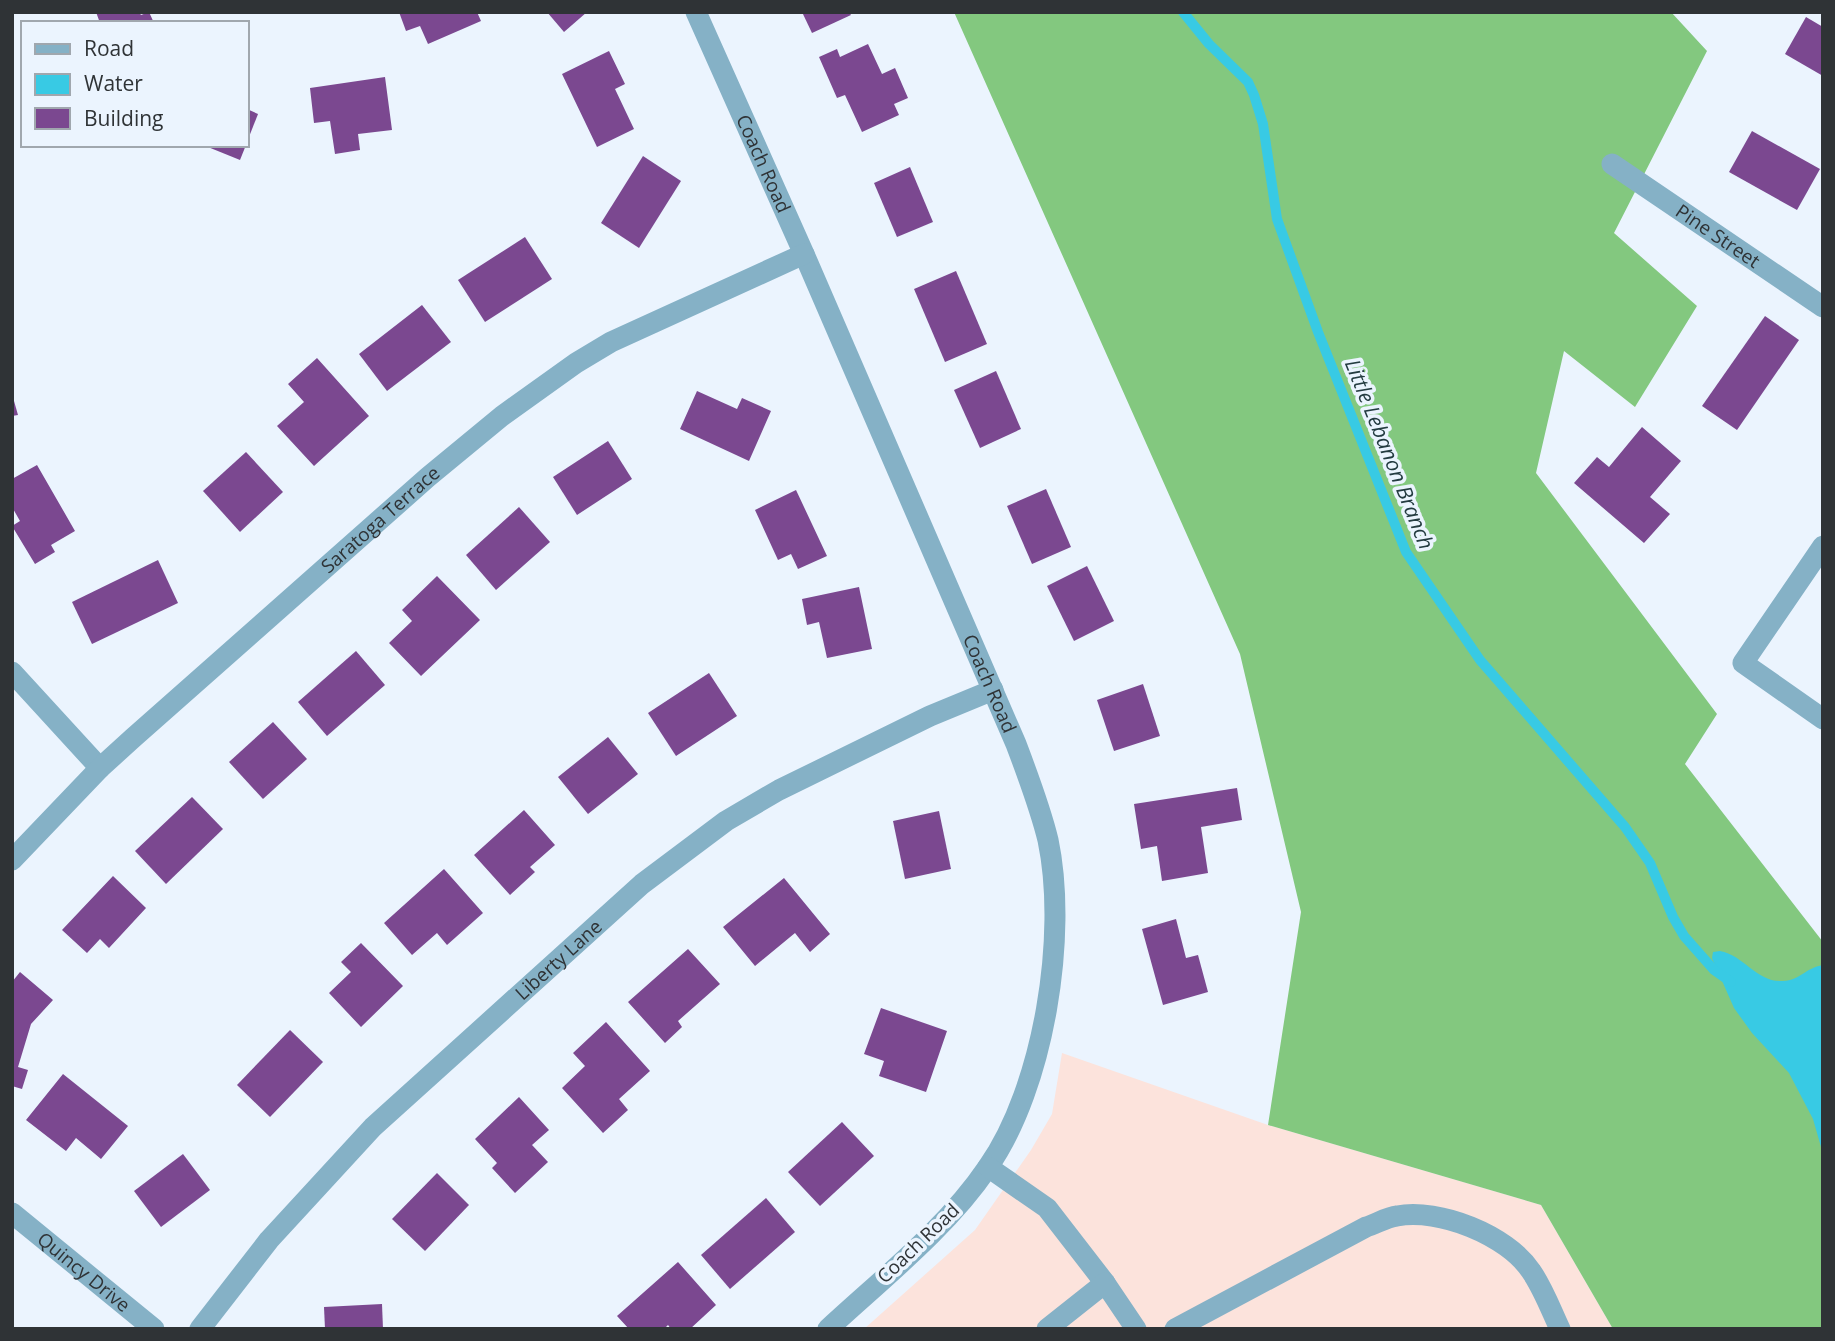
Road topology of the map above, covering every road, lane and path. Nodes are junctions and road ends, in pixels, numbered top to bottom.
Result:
1 (696, 12) edge
2 (1612, 164) dead end
3 (804, 254) junction
4 (1823, 307) edge
5 (1823, 546) edge
6 (12, 672) edge
7 (993, 690) junction
8 (1823, 719) edge
9 (100, 768) junction
10 (12, 860) edge
11 (988, 1167) junction
12 (12, 1213) edge
13 (1105, 1283) junction
14 (154, 1329) edge
15 (200, 1329) edge
16 (828, 1329) edge
17 (1047, 1329) edge
18 (1136, 1329) edge
19 (1175, 1329) edge
20 (1560, 1329) edge

1 - 3 street, Coach Road
2 - 4 street, Pine Street
3 - 7 street, Coach Road
3 - 9 street, Saratoga Terrace
5 - 8 street
6 - 9 street
7 - 11 street, Coach Road
7 - 15 street, Liberty Lane
9 - 10 street, Saratoga Terrace
11 - 13 street
11 - 16 street, Coach Road
12 - 14 street, Quincy Drive
13 - 17 street
13 - 18 street
19 - 20 street

